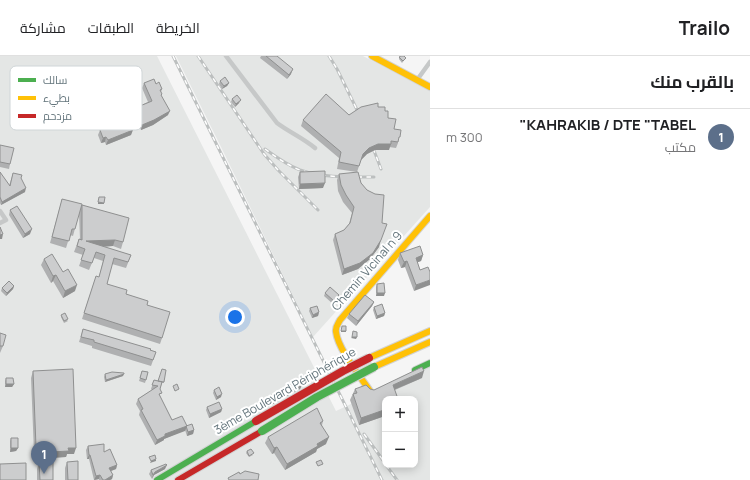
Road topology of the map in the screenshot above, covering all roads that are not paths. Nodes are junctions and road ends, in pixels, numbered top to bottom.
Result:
1 (226, 56) edge
2 (372, 56) edge
3 (430, 62) edge
4 (417, 80) junction
5 (430, 87) edge
6 (315, 148) dead end
7 (0, 211) edge
8 (430, 216) edge
9 (0, 223) edge
10 (430, 332) edge
11 (430, 342) edge
12 (430, 363) edge
13 (410, 373) edge
14 (377, 389) edge
15 (157, 480) edge
16 (178, 480) edge

1 - 6 street
2 - 4 main road
3 - 4 street
4 - 5 main road
7 - 9 street
8 - 14 main road, Chemin Vicinal n 9
10 - 15 main road, 3ème Boulevard Périphérique, bridge
11 - 16 main road, bridge
12 - 13 main road

